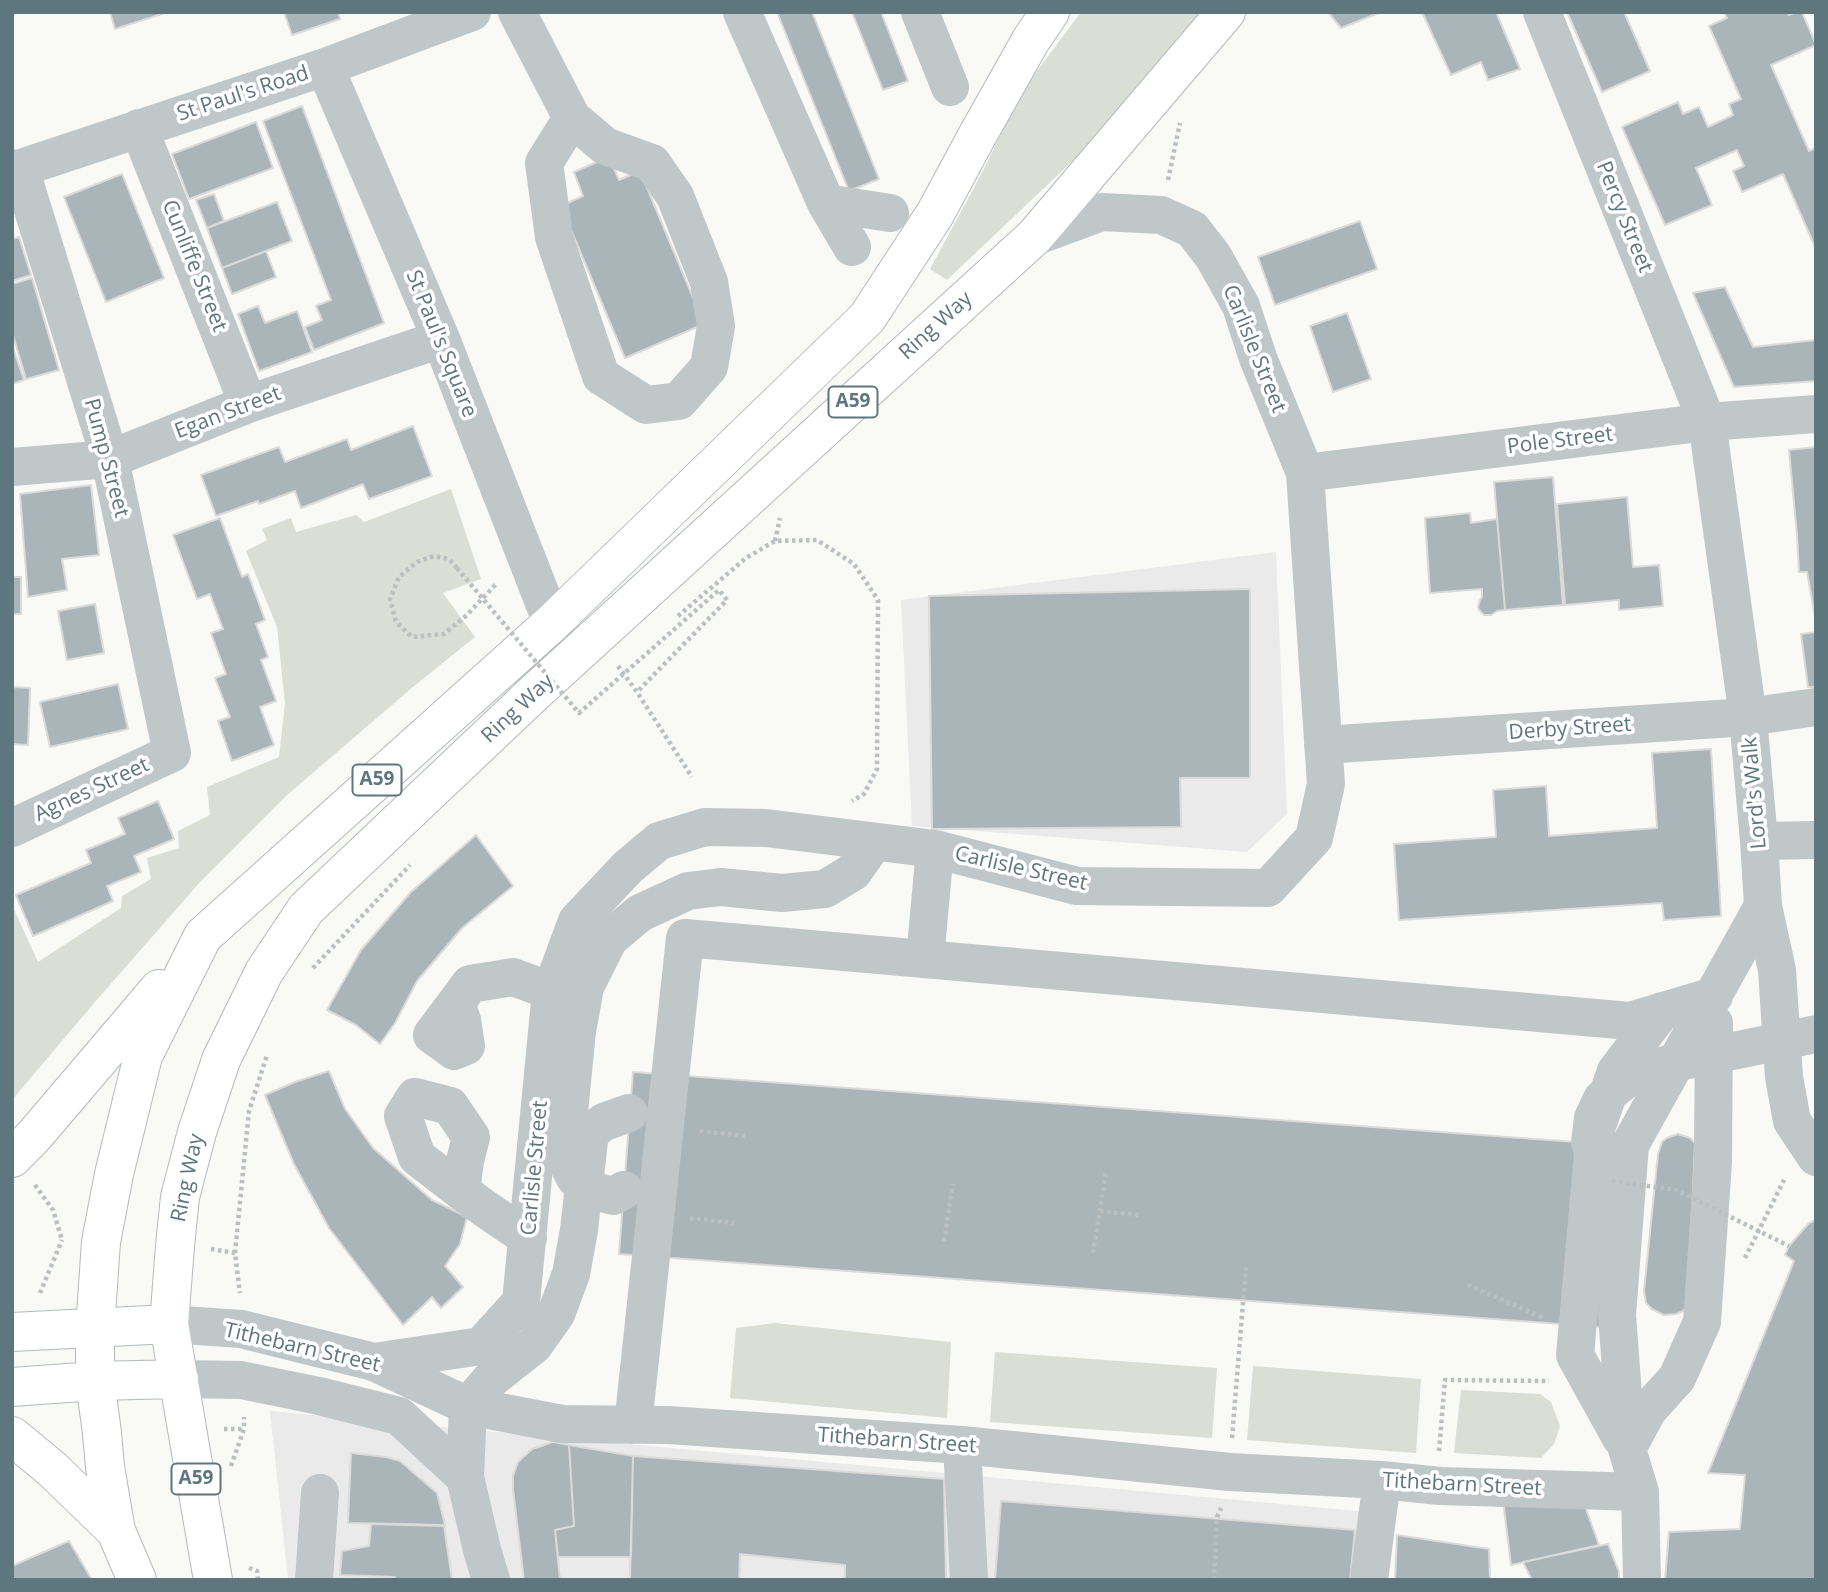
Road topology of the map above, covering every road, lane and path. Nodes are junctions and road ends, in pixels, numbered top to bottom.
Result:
1 (472, 12) edge
2 (517, 12) edge
3 (742, 12) edge
4 (920, 12) edge
5 (1050, 12) edge
6 (1226, 12) edge
7 (1542, 12) edge
8 (325, 67) junction
9 (950, 87) dead end
10 (572, 118) junction
11 (139, 128) junction
12 (16, 169) edge
13 (826, 203) junction
14 (890, 213) dead end
15 (1034, 237) junction
16 (852, 247) dead end
17 (441, 339) junction
18 (248, 404) junction
19 (1816, 414) edge
20 (1707, 422) junction
21 (110, 459) junction
22 (12, 467) edge
23 (1305, 472) junction
24 (502, 577) dead end
25 (671, 621) dead end
26 (552, 623) junction
27 (610, 673) dead end
28 (637, 692) junction
29 (581, 698) dead end
30 (572, 707) dead end
31 (1816, 707) edge
32 (1748, 718) junction
33 (1323, 745) junction
34 (172, 753) joint
35 (692, 777) dead end
36 (846, 804) dead end
37 (12, 828) edge
38 (1759, 841) junction
39 (1816, 841) edge
40 (874, 842) junction
41 (935, 849) junction
42 (414, 860) dead end
43 (1763, 906) junction
44 (202, 936) junction
45 (925, 959) junction
46 (307, 975) dead end
47 (551, 990) junction
48 (1714, 996) junction
49 (456, 1003) dead end
50 (1662, 1011) junction
51 (1816, 1034) edge
52 (270, 1045) dead end
53 (629, 1113) dead end
54 (1591, 1143) dead end
55 (1816, 1157) edge
56 (24, 1171) edge
57 (1107, 1171) dead end
58 (1612, 1181) dead end
59 (953, 1184) dead end
60 (461, 1191) dead end
61 (624, 1191) dead end
62 (1100, 1211) junction
63 (1139, 1214) dead end
64 (528, 1238) junction
65 (62, 1240) junction
66 (73, 1241) dead end
67 (944, 1241) dead end
68 (1789, 1246) dead end
69 (215, 1249) dead end
70 (234, 1253) junction
71 (1093, 1253) dead end
72 (1246, 1266) dead end
73 (1468, 1284) dead end
74 (38, 1298) dead end
75 (242, 1302) dead end
76 (1544, 1318) dead end
77 (169, 1324) junction
78 (95, 1329) junction
79 (12, 1332) edge
80 (374, 1362) junction
81 (1551, 1370) dead end
82 (178, 1379) junction
83 (95, 1381) junction
84 (12, 1387) edge
85 (468, 1406) junction
86 (634, 1425) junction
87 (12, 1436) edge
88 (962, 1445) junction
89 (1627, 1449) junction
90 (1230, 1472) junction
91 (465, 1478) junction
92 (1382, 1480) junction
93 (1440, 1486) junction
94 (1640, 1492) junction
95 (320, 1493) dead end
96 (116, 1531) junction
97 (137, 1580) edge
98 (213, 1580) edge
99 (314, 1580) edge
100 (491, 1580) edge
101 (969, 1580) edge
102 (1214, 1580) edge
103 (1369, 1580) edge
104 (1642, 1580) edge

1 - 8 street, St Paul's Road
2 - 10 street
3 - 13 street
4 - 9 street
5 - 26 highway, Ring Way / A59
6 - 15 highway, Ring Way / A59
7 - 20 street, Percy Street
8 - 11 street, St Paul's Road
8 - 17 street, St Paul's Square
10 - 10 street
11 - 12 street, St Paul's Road
11 - 18 street, Cunliffe Street
12 - 21 street, Pump Street
13 - 14 street
13 - 16 street
15 - 23 street, Carlisle Street
15 - 77 highway, Ring Way / A59
17 - 18 street, Egan Street
17 - 26 street, St Paul's Square
18 - 21 street, Egan Street
19 - 20 street, Pole Street
20 - 23 street, Pole Street
20 - 32 street, Lord's Walk
21 - 22 street, Egan Street
21 - 34 street, Pump Street
23 - 33 street, Carlisle Street
24 - 28 path, bridge
25 - 36 path
26 - 44 highway, Ring Way / A59
27 - 28 path
28 - 35 path
29 - 30 path
31 - 32 street, Derby Street
32 - 33 street, Derby Street
32 - 38 street, Lord's Walk
33 - 41 street, Carlisle Street
34 - 37 street, Agnes Street
38 - 39 street
38 - 43 street, Lord's Walk
40 - 41 street, Carlisle Street
40 - 47 street, Carlisle Street
40 - 61 street, bridge
41 - 45 street
42 - 46 path
43 - 48 street
43 - 55 street, Lord's Walk
44 - 56 highway
44 - 78 highway, Ring Way / A59
45 - 50 street
45 - 86 street
47 - 49 street
47 - 64 street, Carlisle Street
48 - 50 street
48 - 89 street
48 - 89 street
50 - 89 street
51 - 54 street, bridge
52 - 70 path
53 - 85 street
56 - 65 path
57 - 62 path
58 - 68 path, bridge
59 - 67 path
60 - 64 street
62 - 63 path
62 - 71 path
64 - 80 street, Carlisle Street
65 - 66 path
65 - 74 path
69 - 70 path
70 - 75 path
72 - 90 path
73 - 76 path
77 - 78 highway
77 - 80 street, Tithebarn Street
77 - 82 highway, Ring Way / A59
78 - 79 highway
78 - 83 highway, Ring Way / A59
80 - 85 street, Tithebarn Street
81 - 93 path
82 - 83 highway
82 - 91 street, Tithebarn Street
82 - 98 highway, Ring Way / A59
83 - 84 highway
83 - 96 highway, Ring Way / A59
85 - 86 street, Tithebarn Street
85 - 91 street
86 - 88 street, Tithebarn Street
87 - 96 highway, Ring Way / A59
88 - 90 street, Tithebarn Street
88 - 101 street
89 - 94 street
90 - 92 street, Tithebarn Street
90 - 102 path
91 - 100 street
92 - 93 street, Tithebarn Street
92 - 103 street
93 - 94 street, Tithebarn Street
94 - 104 street
95 - 99 street
96 - 97 highway, Ring Way / A59

